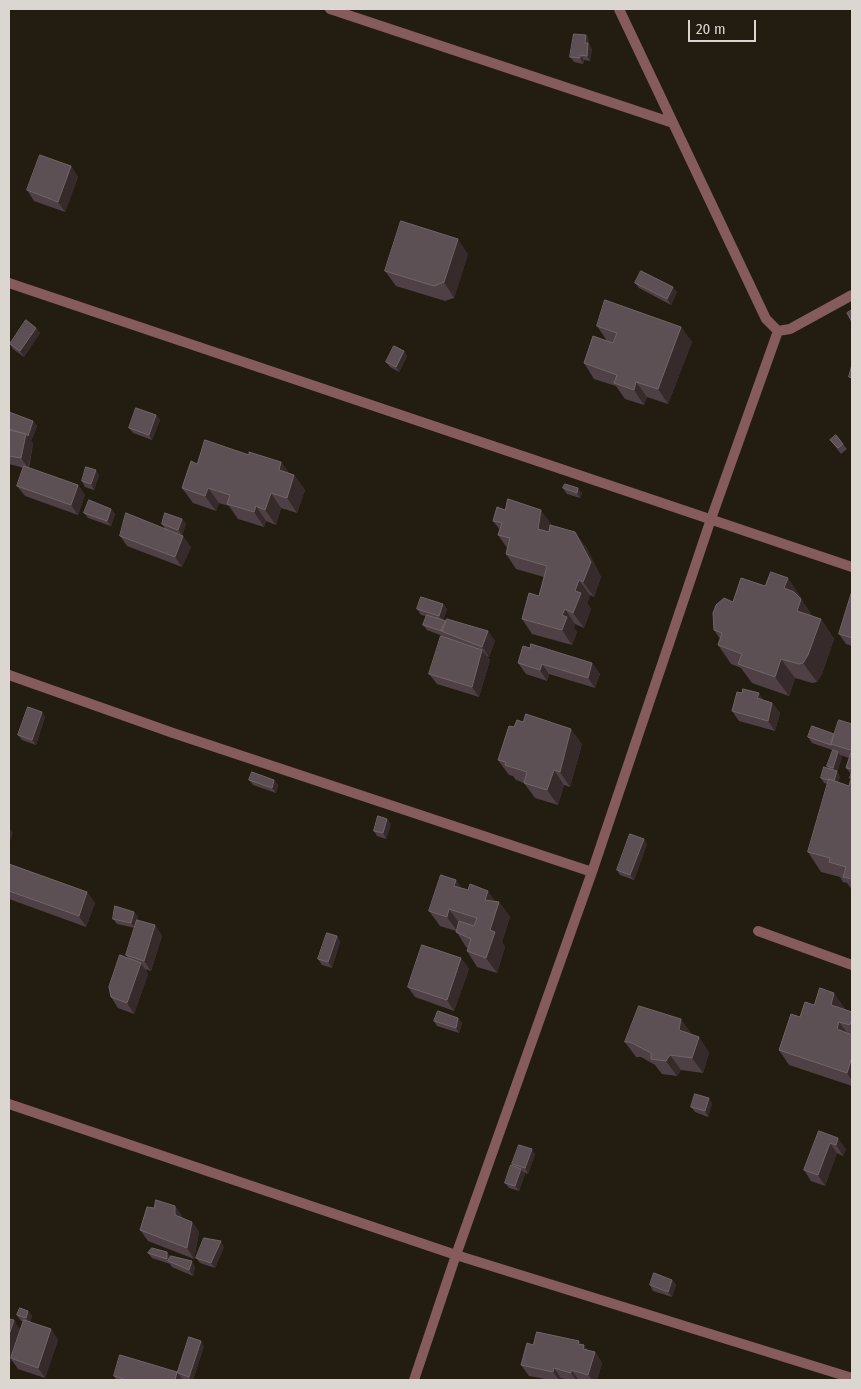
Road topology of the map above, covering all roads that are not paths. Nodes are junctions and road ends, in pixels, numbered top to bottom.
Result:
1 (330, 9) edge
2 (619, 9) edge
3 (673, 123) junction
4 (9, 283) edge
5 (852, 295) edge
6 (778, 331) junction
7 (711, 519) junction
8 (852, 567) edge
9 (9, 675) edge
10 (592, 872) junction
11 (758, 931) dead end
12 (852, 965) edge
13 (9, 1104) edge
14 (456, 1255) junction
15 (852, 1378) edge
16 (414, 1380) edge

1 - 3 street
2 - 3 street
3 - 6 street
4 - 7 street
5 - 6 street
6 - 7 street
7 - 8 street
7 - 10 street
9 - 10 street
10 - 14 street
11 - 12 street
13 - 14 street
14 - 15 street
14 - 16 street

